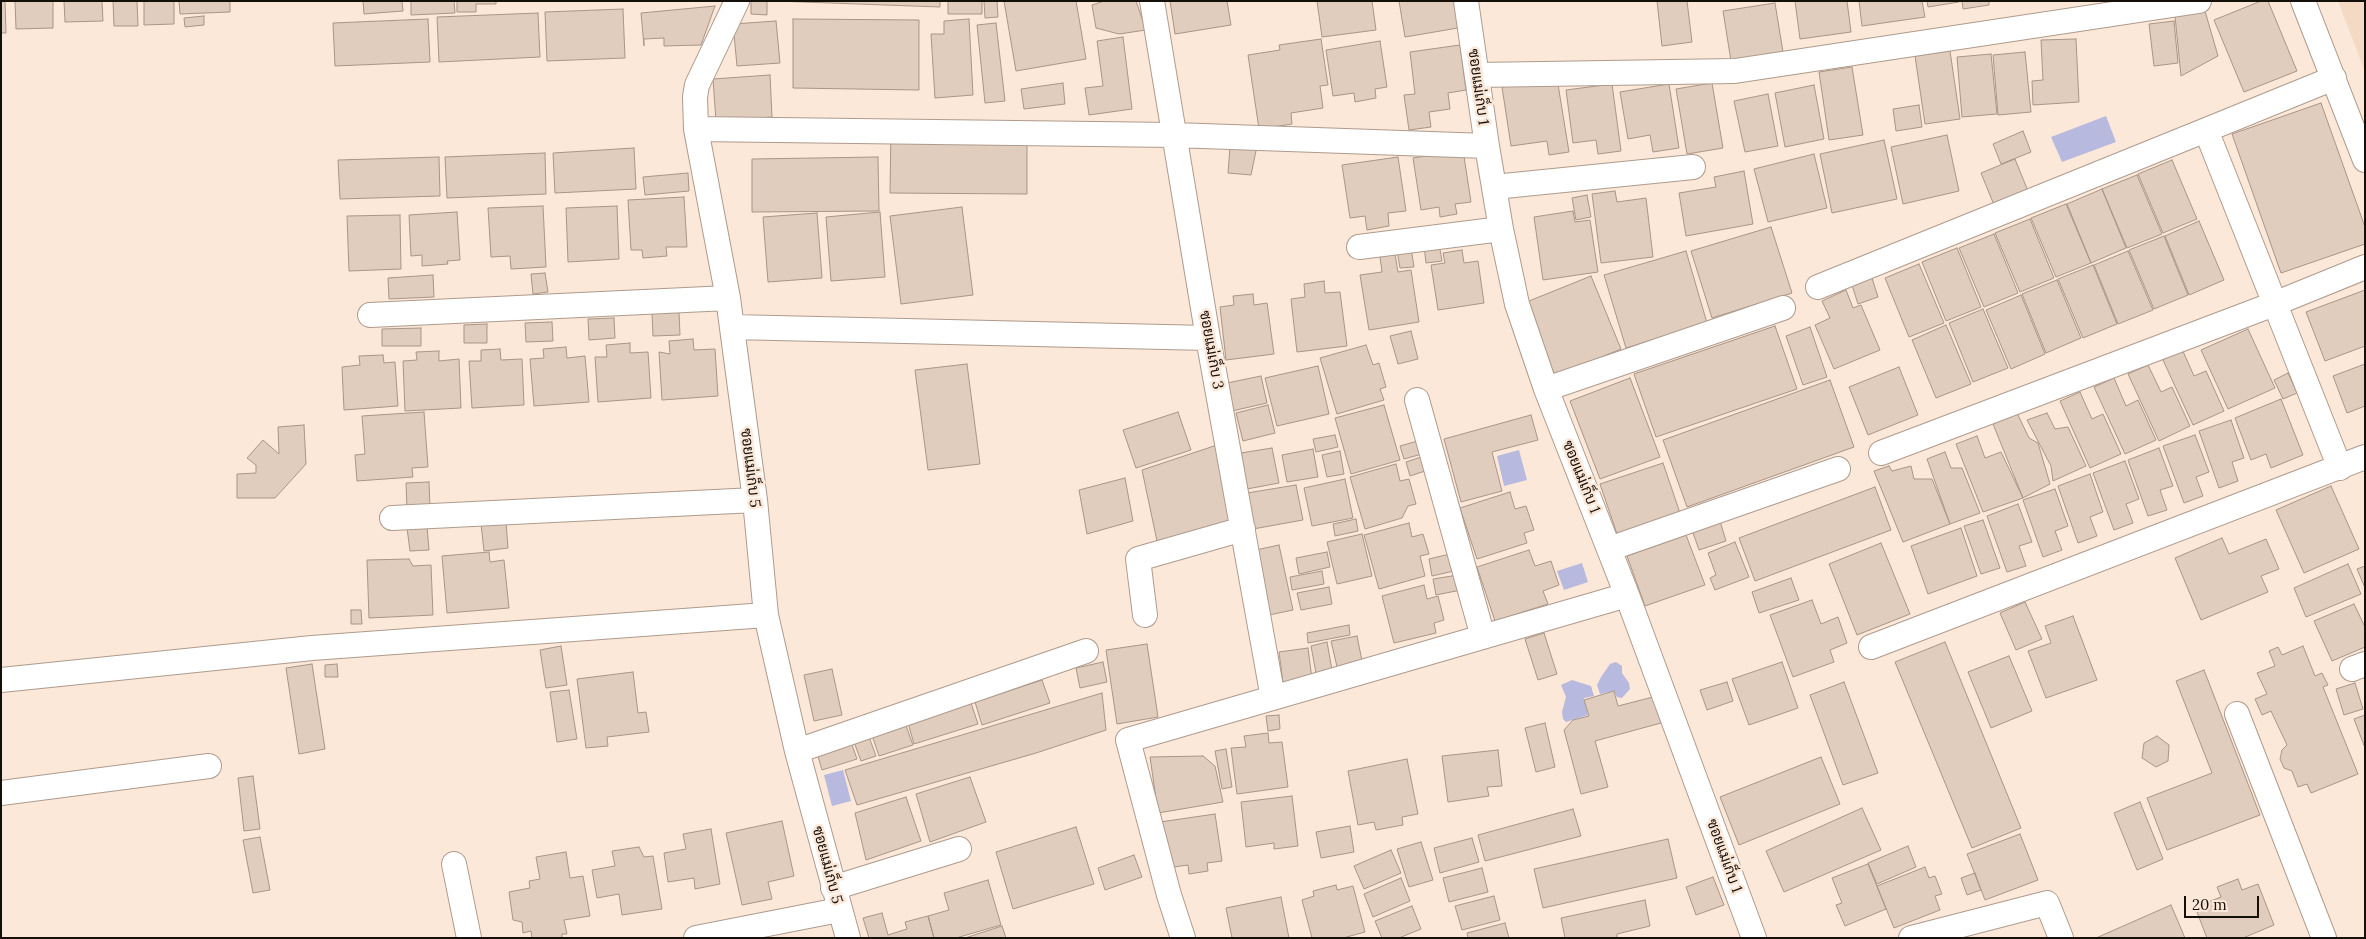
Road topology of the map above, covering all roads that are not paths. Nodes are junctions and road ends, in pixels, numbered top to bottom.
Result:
1 (738, 1) edge
2 (1152, 1) edge
3 (1466, 1) edge
4 (2199, 1) edge
5 (2303, 1) edge
6 (1477, 75) junction
7 (2334, 78) junction
8 (696, 129) junction
9 (2206, 130) junction
10 (1174, 135) junction
11 (1487, 146) junction
12 (2365, 160) edge
13 (1693, 168) dead end
14 (1494, 187) junction
15 (1501, 229) junction
16 (1359, 247) dead end
17 (2365, 267) edge
18 (1818, 286) dead end
19 (728, 298) junction
20 (2274, 304) junction
21 (1782, 308) dead end
22 (370, 315) dead end
23 (732, 327) junction
24 (1208, 338) junction
25 (1546, 389) junction
26 (1417, 400) dead end
27 (1881, 453) dead end
28 (2365, 457) edge
29 (2340, 468) junction
30 (1838, 469) dead end
31 (755, 500) junction
32 (392, 518) dead end
33 (1243, 529) junction
34 (1609, 548) junction
35 (1627, 595) junction
36 (766, 615) junction
37 (1145, 615) dead end
38 (1483, 637) junction
39 (1871, 648) dead end
40 (1086, 652) dead end
41 (1, 680) edge
42 (1273, 698) junction
43 (2237, 714) dead end
44 (797, 751) junction
45 (210, 766) dead end
46 (1, 793) edge
47 (959, 849) dead end
48 (454, 864) dead end
49 (836, 899) junction
50 (469, 938) edge
51 (696, 938) edge
52 (848, 938) edge
53 (1184, 938) edge
54 (1754, 938) edge
55 (1911, 938) edge
56 (2061, 938) edge
57 (2324, 938) edge

1 - 8 street, ซอยแม่เก็บ 5
2 - 10 street, ซอยแม่เก็บ 3
3 - 6 street, ซอยแม่เก็บ 1
4 - 6 street
5 - 7 street
6 - 11 street, ซอยแม่เก็บ 1
7 - 9 street
7 - 12 street
8 - 10 street
8 - 19 street, ซอยแม่เก็บ 5
9 - 18 street
9 - 20 street
10 - 11 street
10 - 24 street, ซอยแม่เก็บ 3
11 - 14 street, ซอยแม่เก็บ 1
13 - 14 street
14 - 15 street, ซอยแม่เก็บ 1
15 - 16 street
15 - 25 street, ซอยแม่เก็บ 1
17 - 20 street
19 - 22 street
19 - 23 street, ซอยแม่เก็บ 5
20 - 27 street
20 - 29 street
21 - 25 street
23 - 24 street
23 - 31 street, ซอยแม่เก็บ 5
24 - 33 street, ซอยแม่เก็บ 3
25 - 34 street, ซอยแม่เก็บ 1
26 - 38 street
28 - 29 street
29 - 39 street
30 - 34 street
31 - 32 street
31 - 36 street, ซอยแม่เก็บ 5
33 - 37 street
33 - 42 street, ซอยแม่เก็บ 3
34 - 35 street, ซอยแม่เก็บ 1
35 - 38 street
35 - 54 street, ซอยแม่เก็บ 1
36 - 41 street
36 - 44 street, ซอยแม่เก็บ 5
38 - 42 street
40 - 44 street
42 - 53 street
43 - 57 street
44 - 49 street, ซอยแม่เก็บ 5
45 - 46 street
47 - 49 street
48 - 50 street
49 - 51 street
49 - 52 street, ซอยแม่เก็บ 5
55 - 56 street

